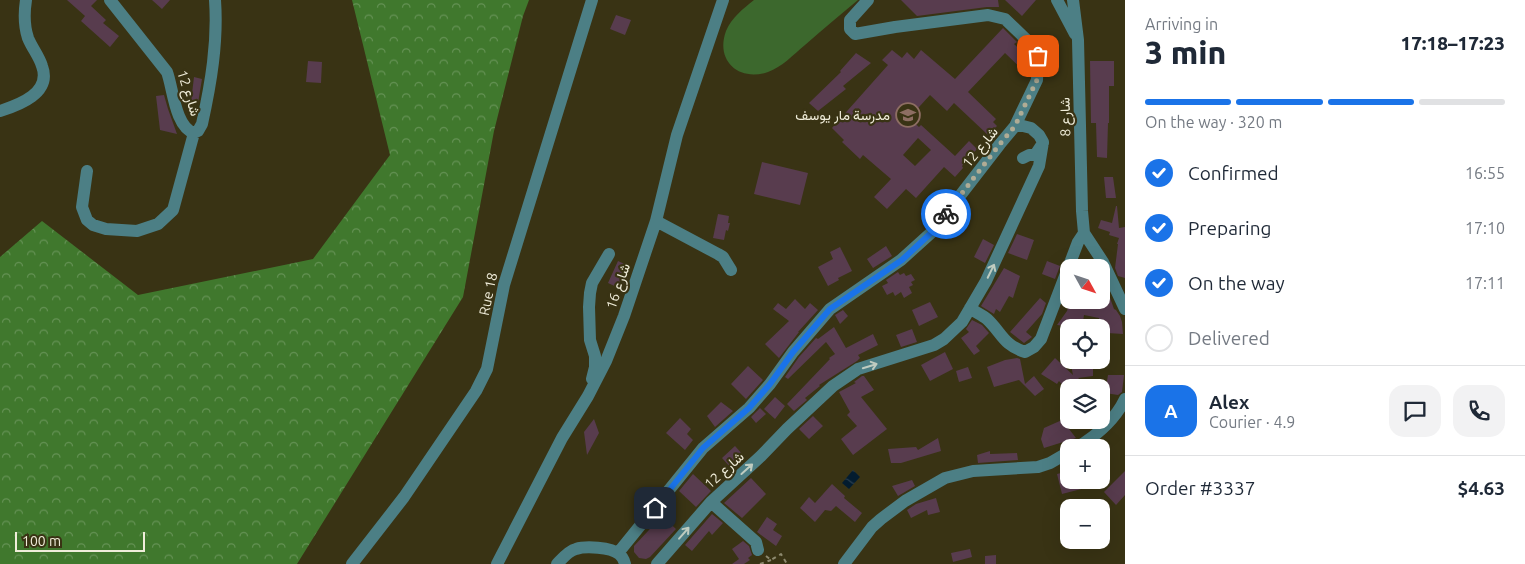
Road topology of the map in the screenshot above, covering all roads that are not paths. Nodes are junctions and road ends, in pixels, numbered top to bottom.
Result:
1 (26, 0) edge
2 (110, 0) edge
3 (128, 0) edge
4 (215, 0) edge
5 (592, 0) edge
6 (723, 0) edge
7 (868, 0) edge
8 (1057, 0) edge
9 (1073, 0) edge
10 (119, 10) junction
11 (1078, 40) junction
12 (0, 111) edge
13 (1015, 126) junction
14 (194, 133) junction
15 (1043, 142) junction
16 (1023, 158) dead end
17 (87, 170) dead end
18 (656, 221) junction
19 (1084, 233) junction
20 (609, 254) dead end
21 (731, 270) dead end
22 (970, 308) junction
23 (1125, 309) edge
24 (588, 396) junction
25 (1125, 399) edge
26 (1090, 439) edge
27 (1060, 457) edge
28 (711, 502) junction
29 (758, 550) road end
30 (618, 553) junction
31 (352, 564) edge
32 (498, 564) edge
33 (557, 564) edge
34 (626, 564) edge
35 (657, 564) edge
36 (844, 564) edge

1 - 12 street
2 - 10 street, شارع 12
3 - 10 street
4 - 14 street, شارع 12
5 - 31 street, Rue 18
6 - 18 street, شارع 16
7 - 13 street
8 - 11 street
9 - 11 street, شارع 8
10 - 14 street, شارع 12
11 - 19 street, شارع 8
13 - 15 street, شارع 12
13 - 30 street, شارع 12
14 - 17 street
15 - 16 street
22 -> 15 street, شارع 12
18 - 21 street
18 - 24 street, شارع 16
19 - 22 street
19 - 23 street
20 - 24 street
28 -> 22 street, شارع 12
24 - 32 street, شارع 16
25 - 26 street
27 - 36 street
28 - 29 street
35 -> 28 street, شارع 12
30 - 33 street
30 - 34 street

